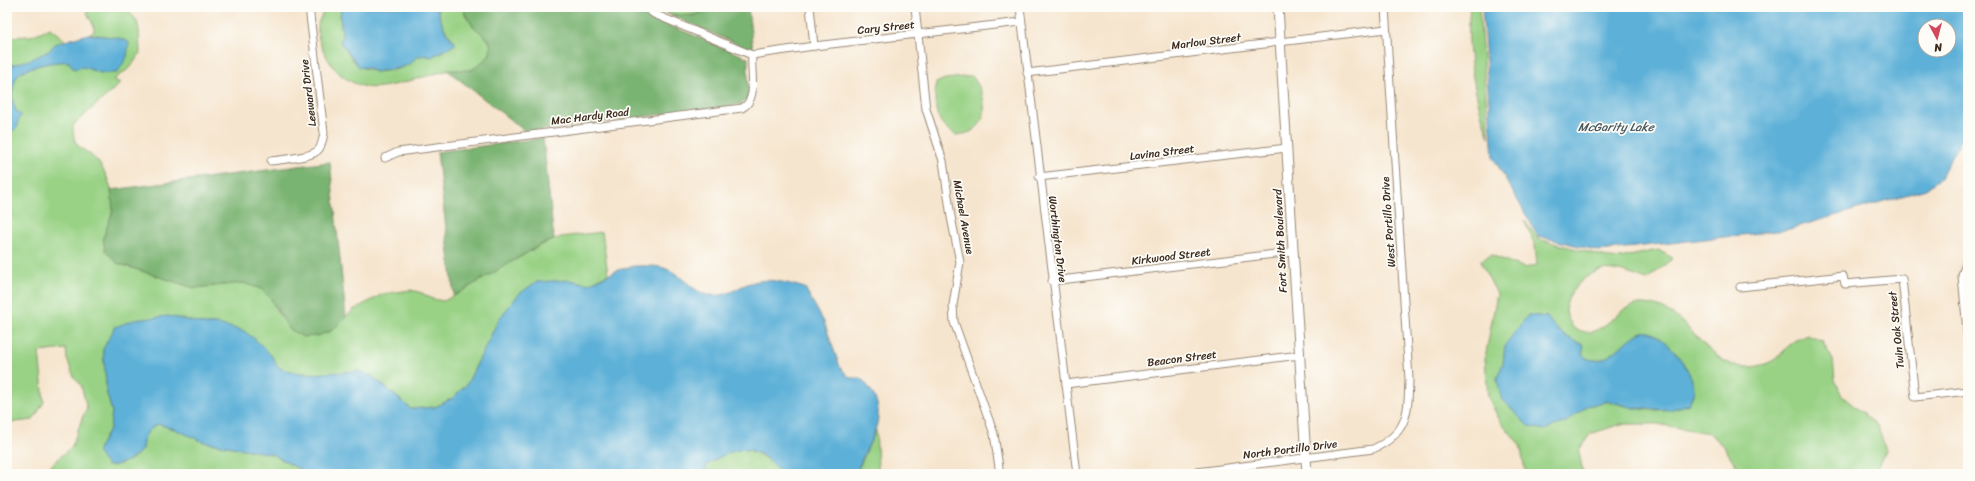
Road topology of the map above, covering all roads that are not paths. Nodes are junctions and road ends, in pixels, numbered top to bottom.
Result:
1 (309, 7) edge
2 (645, 7) edge
3 (810, 7) edge
4 (915, 7) edge
5 (1020, 7) edge
6 (1278, 7) edge
7 (1385, 7) edge
8 (1021, 22) junction
9 (1386, 28) junction
10 (918, 34) junction
11 (1280, 43) junction
12 (814, 46) junction
13 (752, 56) junction
14 (1027, 73) junction
15 (1287, 148) junction
16 (385, 158) dead end
17 (271, 161) dead end
18 (1039, 177) junction
19 (1292, 252) junction
20 (1968, 257) edge
21 (1052, 281) junction
22 (1740, 287) dead end
23 (1968, 342) edge
24 (1300, 355) junction
25 (1066, 384) junction
26 (1968, 391) edge
27 (1398, 434) joint
28 (1306, 458) junction
29 (1000, 474) edge
30 (1077, 474) edge
31 (1182, 474) edge
32 (1307, 474) edge

1 - 17 street, Leeward Drive
2 - 13 street
3 - 12 street
4 - 10 street, Michael Avenue
5 - 8 street, Worthington Drive
6 - 11 street, Fort Smith Boulevard
7 - 9 street, West Portillo Drive
8 - 10 street, Cary Street
8 - 14 street, Worthington Drive
9 - 11 street, Marlow Street
9 - 27 street, West Portillo Drive
10 - 12 street, Cary Street
10 - 29 street, Michael Avenue
11 - 14 street, Marlow Street
11 - 15 street, Fort Smith Boulevard
12 - 13 street, Cary Street
13 - 16 street, Mac Hardy Road
14 - 18 street, Worthington Drive
15 - 18 street, Lavina Street
15 - 19 street, Fort Smith Boulevard
18 - 21 street, Worthington Drive
19 - 21 street, Kirkwood Street
19 - 24 street, Fort Smith Boulevard
20 - 23 street
21 - 25 street, Worthington Drive
22 - 26 street, Twin Oak Street
24 - 25 street, Beacon Street
24 - 28 street, Fort Smith Boulevard
25 - 30 street, Worthington Drive
27 - 28 street, North Portillo Drive
28 - 31 street, North Portillo Drive
28 - 32 street, Fort Smith Boulevard

